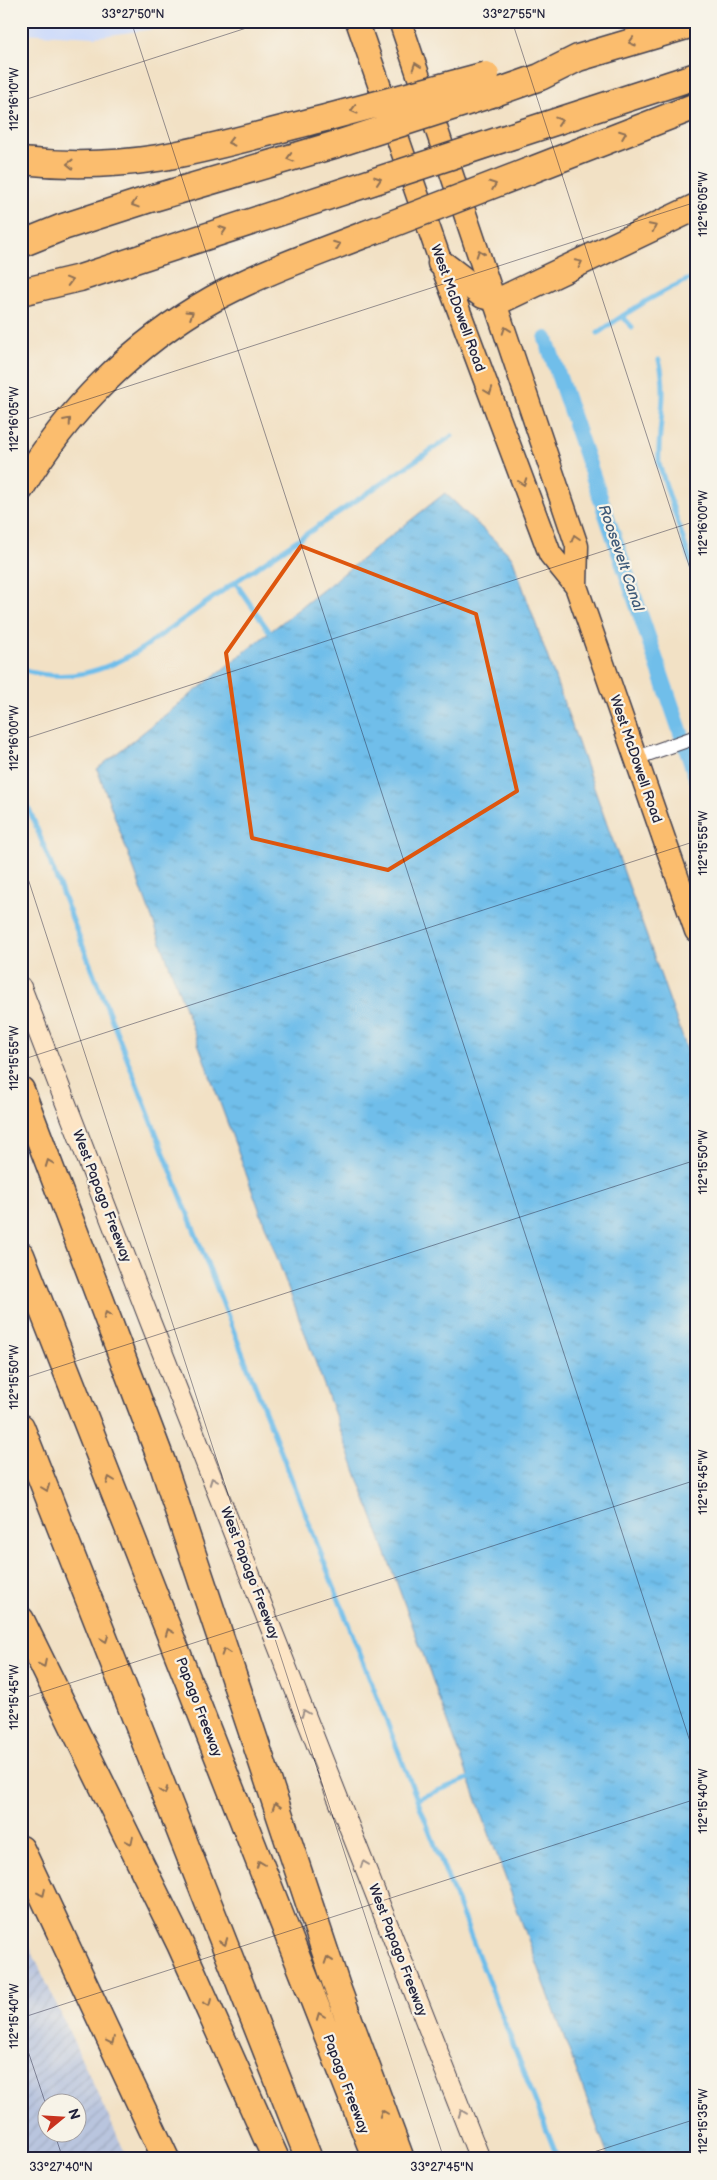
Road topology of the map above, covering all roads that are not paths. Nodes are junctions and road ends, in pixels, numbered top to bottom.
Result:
1 (358, 21) edge
2 (400, 21) edge
3 (696, 23) edge
4 (696, 76) edge
5 (489, 84) junction
6 (696, 106) edge
7 (21, 161) edge
8 (696, 206) edge
9 (21, 244) edge
10 (441, 263) junction
11 (21, 292) edge
12 (496, 299) junction
13 (21, 488) edge
14 (576, 586) junction
15 (696, 737) edge
16 (636, 758) junction
17 (696, 931) edge
18 (21, 987) edge
19 (21, 1090) edge
20 (21, 1255) edge
21 (21, 1427) edge
22 (21, 1620) edge
23 (21, 1849) edge
24 (166, 2159) edge
25 (276, 2159) edge
26 (309, 2159) edge
27 (376, 2159) edge
28 (401, 2159) edge
29 (480, 2159) edge

1 - 10 main road, West McDowell Road
12 -> 2 main road, West McDowell Road
3 -> 5 highway
11 -> 4 highway, bridge
5 -> 7 highway, bridge
5 -> 9 highway, bridge
13 -> 6 highway, bridge
12 -> 8 highway
10 - 12 highway
10 -> 14 main road, West McDowell Road
14 -> 12 main road, West McDowell Road
14 - 16 main road, West McDowell Road
15 - 16 street
16 - 17 main road, West McDowell Road
29 -> 18 main road, West Papago Freeway
28 -> 19 highway
27 -> 20 highway, Papago Freeway
21 -> 26 highway
22 -> 25 highway
23 -> 24 highway

